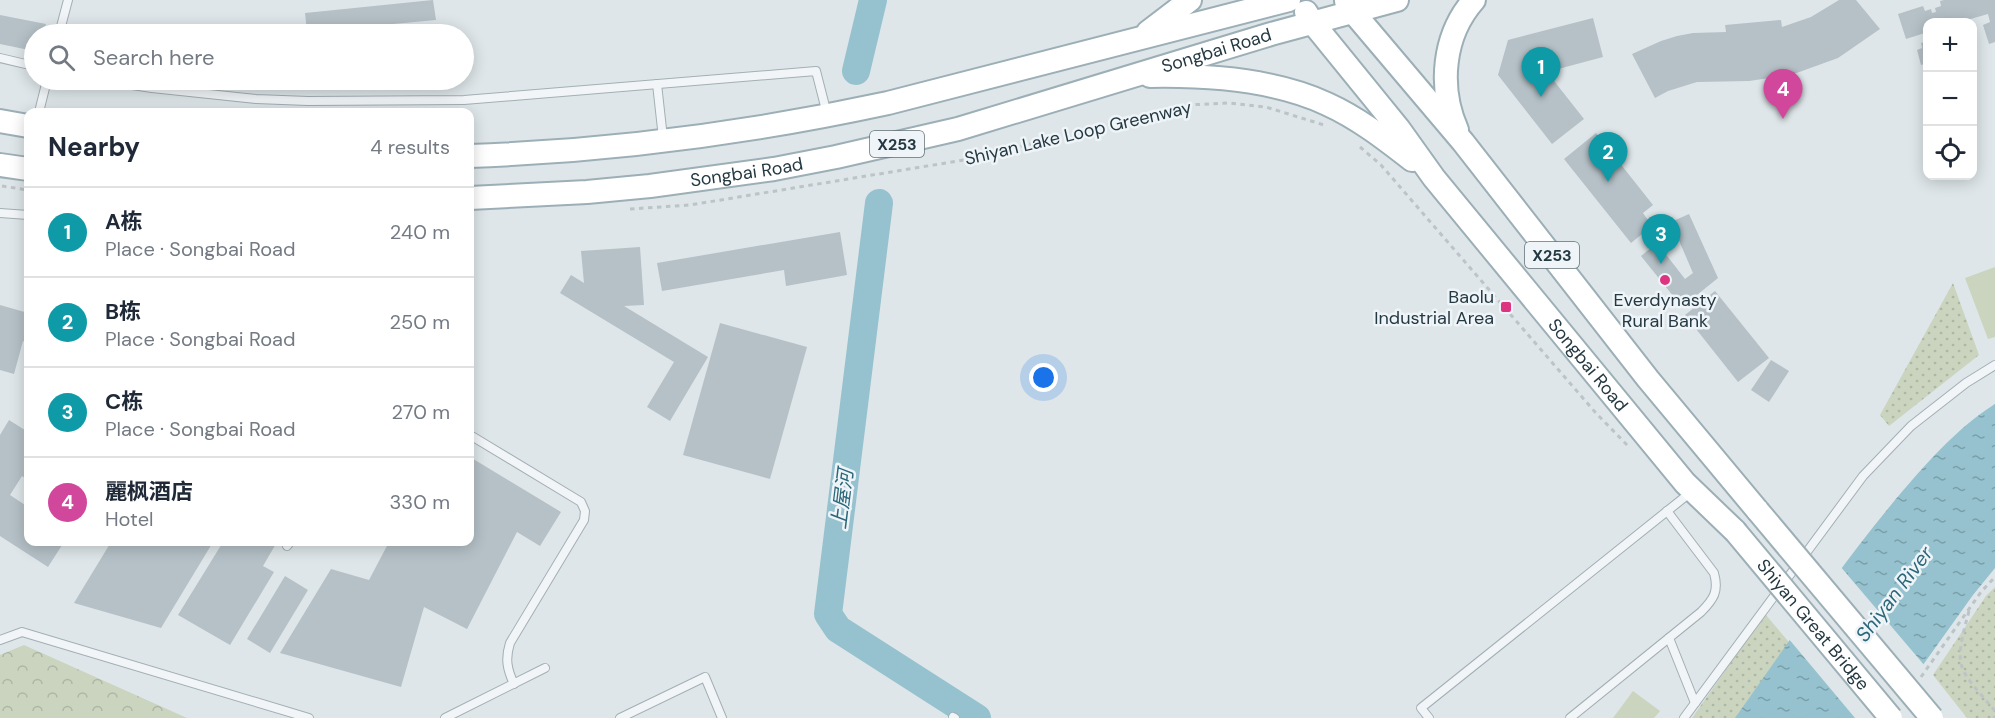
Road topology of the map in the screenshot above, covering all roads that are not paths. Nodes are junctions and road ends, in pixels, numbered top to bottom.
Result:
1 (68, 0) edge
2 (1190, 0) edge
3 (1289, 0) edge
4 (1300, 0) edge
5 (1397, 0) edge
6 (1474, 0) edge
7 (1349, 6) edge
8 (1312, 22) junction
9 (62, 24) edge
10 (1139, 39) junction
11 (0, 58) edge
12 (24, 64) edge
13 (1122, 78) junction
14 (657, 84) junction
15 (44, 90) edge
16 (174, 90) edge
17 (40, 108) edge
18 (828, 116) junction
19 (0, 121) edge
20 (24, 125) edge
21 (664, 142) junction
22 (1463, 142) junction
23 (474, 156) edge
24 (0, 165) edge
25 (24, 168) edge
26 (1434, 178) junction
27 (474, 198) edge
28 (0, 213) edge
29 (24, 215) edge
30 (1995, 365) edge
31 (474, 437) edge
32 (1693, 490) junction
33 (1666, 511) junction
34 (1735, 531) joint
35 (1669, 638) junction
36 (0, 640) edge
37 (545, 668) dead end
38 (514, 684) junction
39 (1695, 703) junction
40 (309, 718) edge
41 (445, 718) edge
42 (620, 718) edge
43 (722, 718) edge
44 (1429, 718) edge
45 (1570, 718) edge
46 (1684, 718) edge
47 (1891, 718) edge
48 (1932, 718) edge

1 - 9 lane
2 - 10 main road
3 - 10 main road, Songbai Road / X253
4 - 8 main road
5 - 7 main road
6 - 22 main road
7 - 8 main road
7 - 22 main road, X253
8 - 13 main road, Songbai Road / X253
8 - 26 main road, Songbai Road / X253
10 - 18 main road, Songbai Road / X253
11 - 12 lane
13 - 26 main road
13 - 27 main road, Songbai Road / X253
14 - 16 lane
14 - 18 lane
14 - 21 lane
15 - 17 lane
18 - 21 main road, Songbai Road / X253
19 - 20 main road
21 - 23 main road, Songbai Road / X253
22 - 48 main road, Shiyan Great Bridge / X253, bridge
24 - 25 main road
26 - 32 main road, Songbai Road / X253
28 - 29 lane
30 - 39 lane
31 - 38 lane
32 - 33 lane
32 - 34 main road, Songbai Road / X253
33 - 35 lane
33 - 44 lane
34 - 47 main road, Shiyan Great Bridge / X253, bridge
35 - 39 lane
35 - 45 lane
36 - 40 lane
37 - 38 lane
38 - 41 lane
39 - 46 lane
42 - 43 lane

